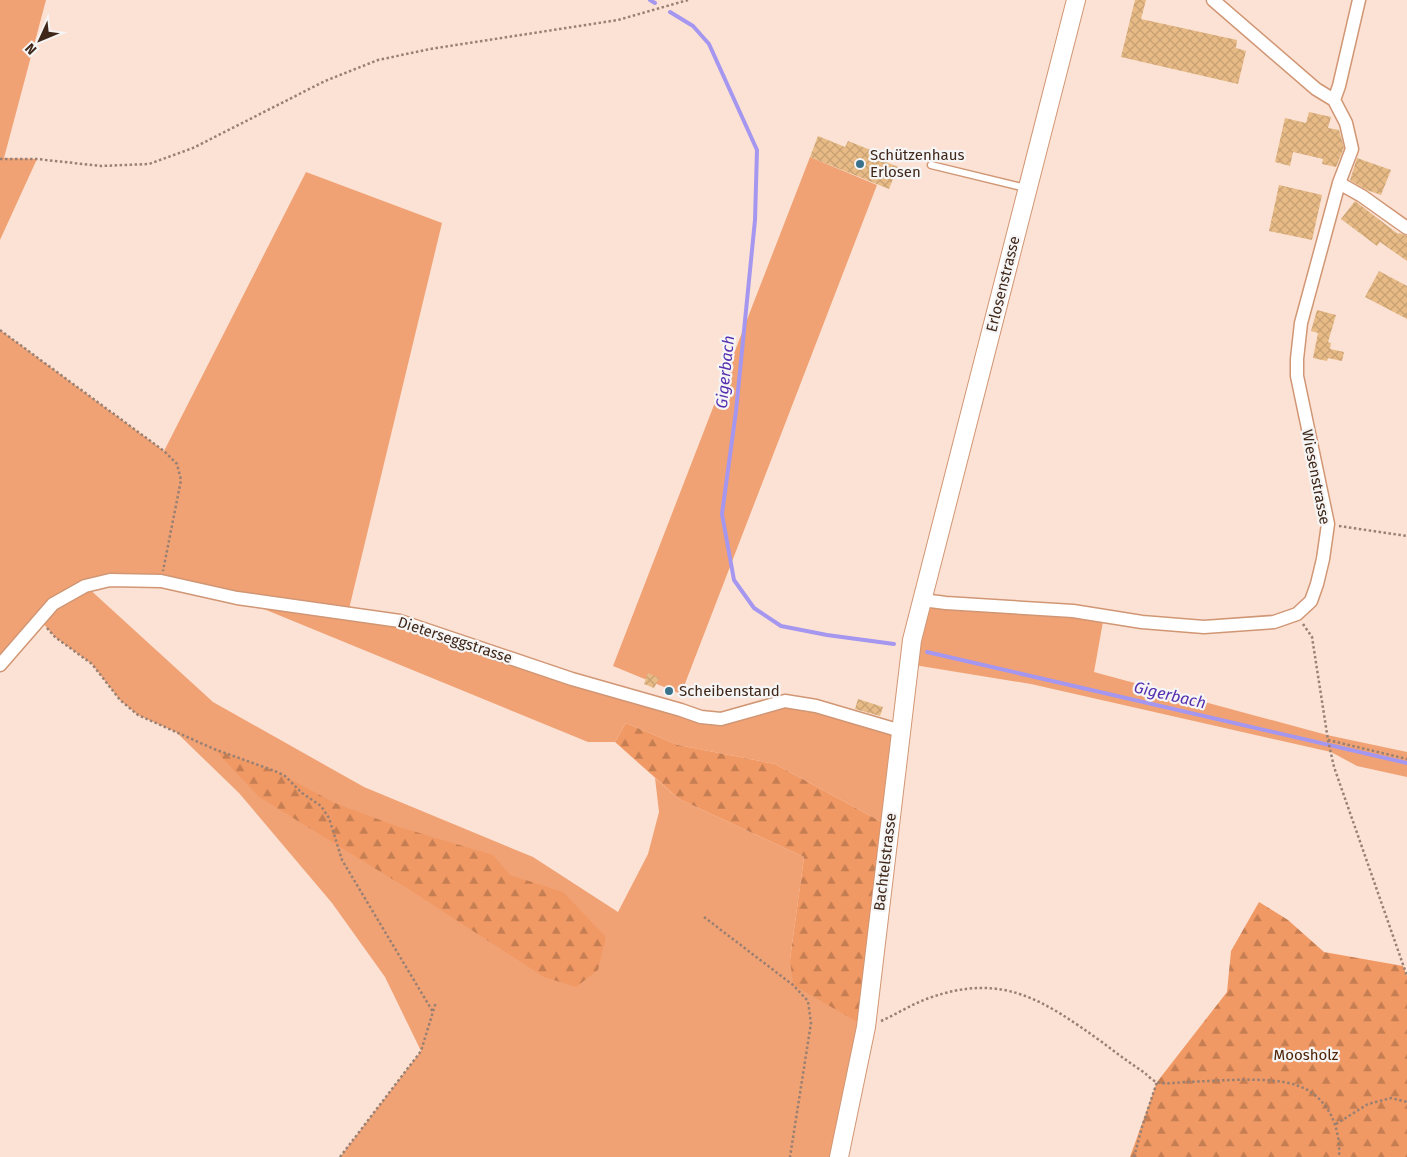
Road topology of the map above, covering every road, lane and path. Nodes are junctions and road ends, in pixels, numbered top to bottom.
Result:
1 (688, 0) edge
2 (1076, 0) edge
3 (1213, 0) edge
4 (1358, 0) edge
5 (1334, 100) junction
6 (0, 158) edge
7 (931, 165) dead end
8 (1339, 183) junction
9 (1028, 188) junction
10 (1407, 228) edge
11 (0, 330) edge
12 (1328, 524) junction
13 (1407, 536) edge
14 (931, 567) joint
15 (161, 581) junction
16 (922, 600) junction
17 (1297, 614) junction
18 (39, 620) junction
19 (0, 665) edge
20 (901, 731) junction
21 (1328, 740) junction
22 (1407, 759) edge
23 (704, 917) dead end
24 (1407, 976) edge
25 (436, 1002) dead end
26 (433, 1012) junction
27 (866, 1027) junction
28 (1157, 1082) junction
29 (1407, 1102) edge
30 (1336, 1124) junction
31 (340, 1157) edge
32 (790, 1157) edge
33 (839, 1157) edge
34 (1134, 1157) edge
35 (1339, 1157) edge

1 - 6 path
2 - 9 street, Erlosenstrasse
3 - 5 street
4 - 5 street
5 - 8 street, Wiesenstrasse
7 - 9 lane
8 - 10 street
8 - 12 street, Wiesenstrasse
9 - 14 street, Erlosenstrasse
11 - 15 path
12 - 13 path
12 - 17 street, Wiesenstrasse
14 - 16 street, Bachtelstrasse
15 - 18 street, Dieterseggstrasse
15 - 20 street, Dieterseggstrasse
16 - 17 street
16 - 20 street, Bachtelstrasse
17 - 21 path
18 - 19 street, Dieterseggstrasse
18 - 26 path
20 - 27 street, Bachtelstrasse
21 - 22 path
21 - 24 path
23 - 32 path
25 - 26 path
26 - 31 path
27 - 28 path
27 - 33 street, Bachtelstrasse
28 - 30 path
28 - 34 path
29 - 30 path
30 - 35 path

